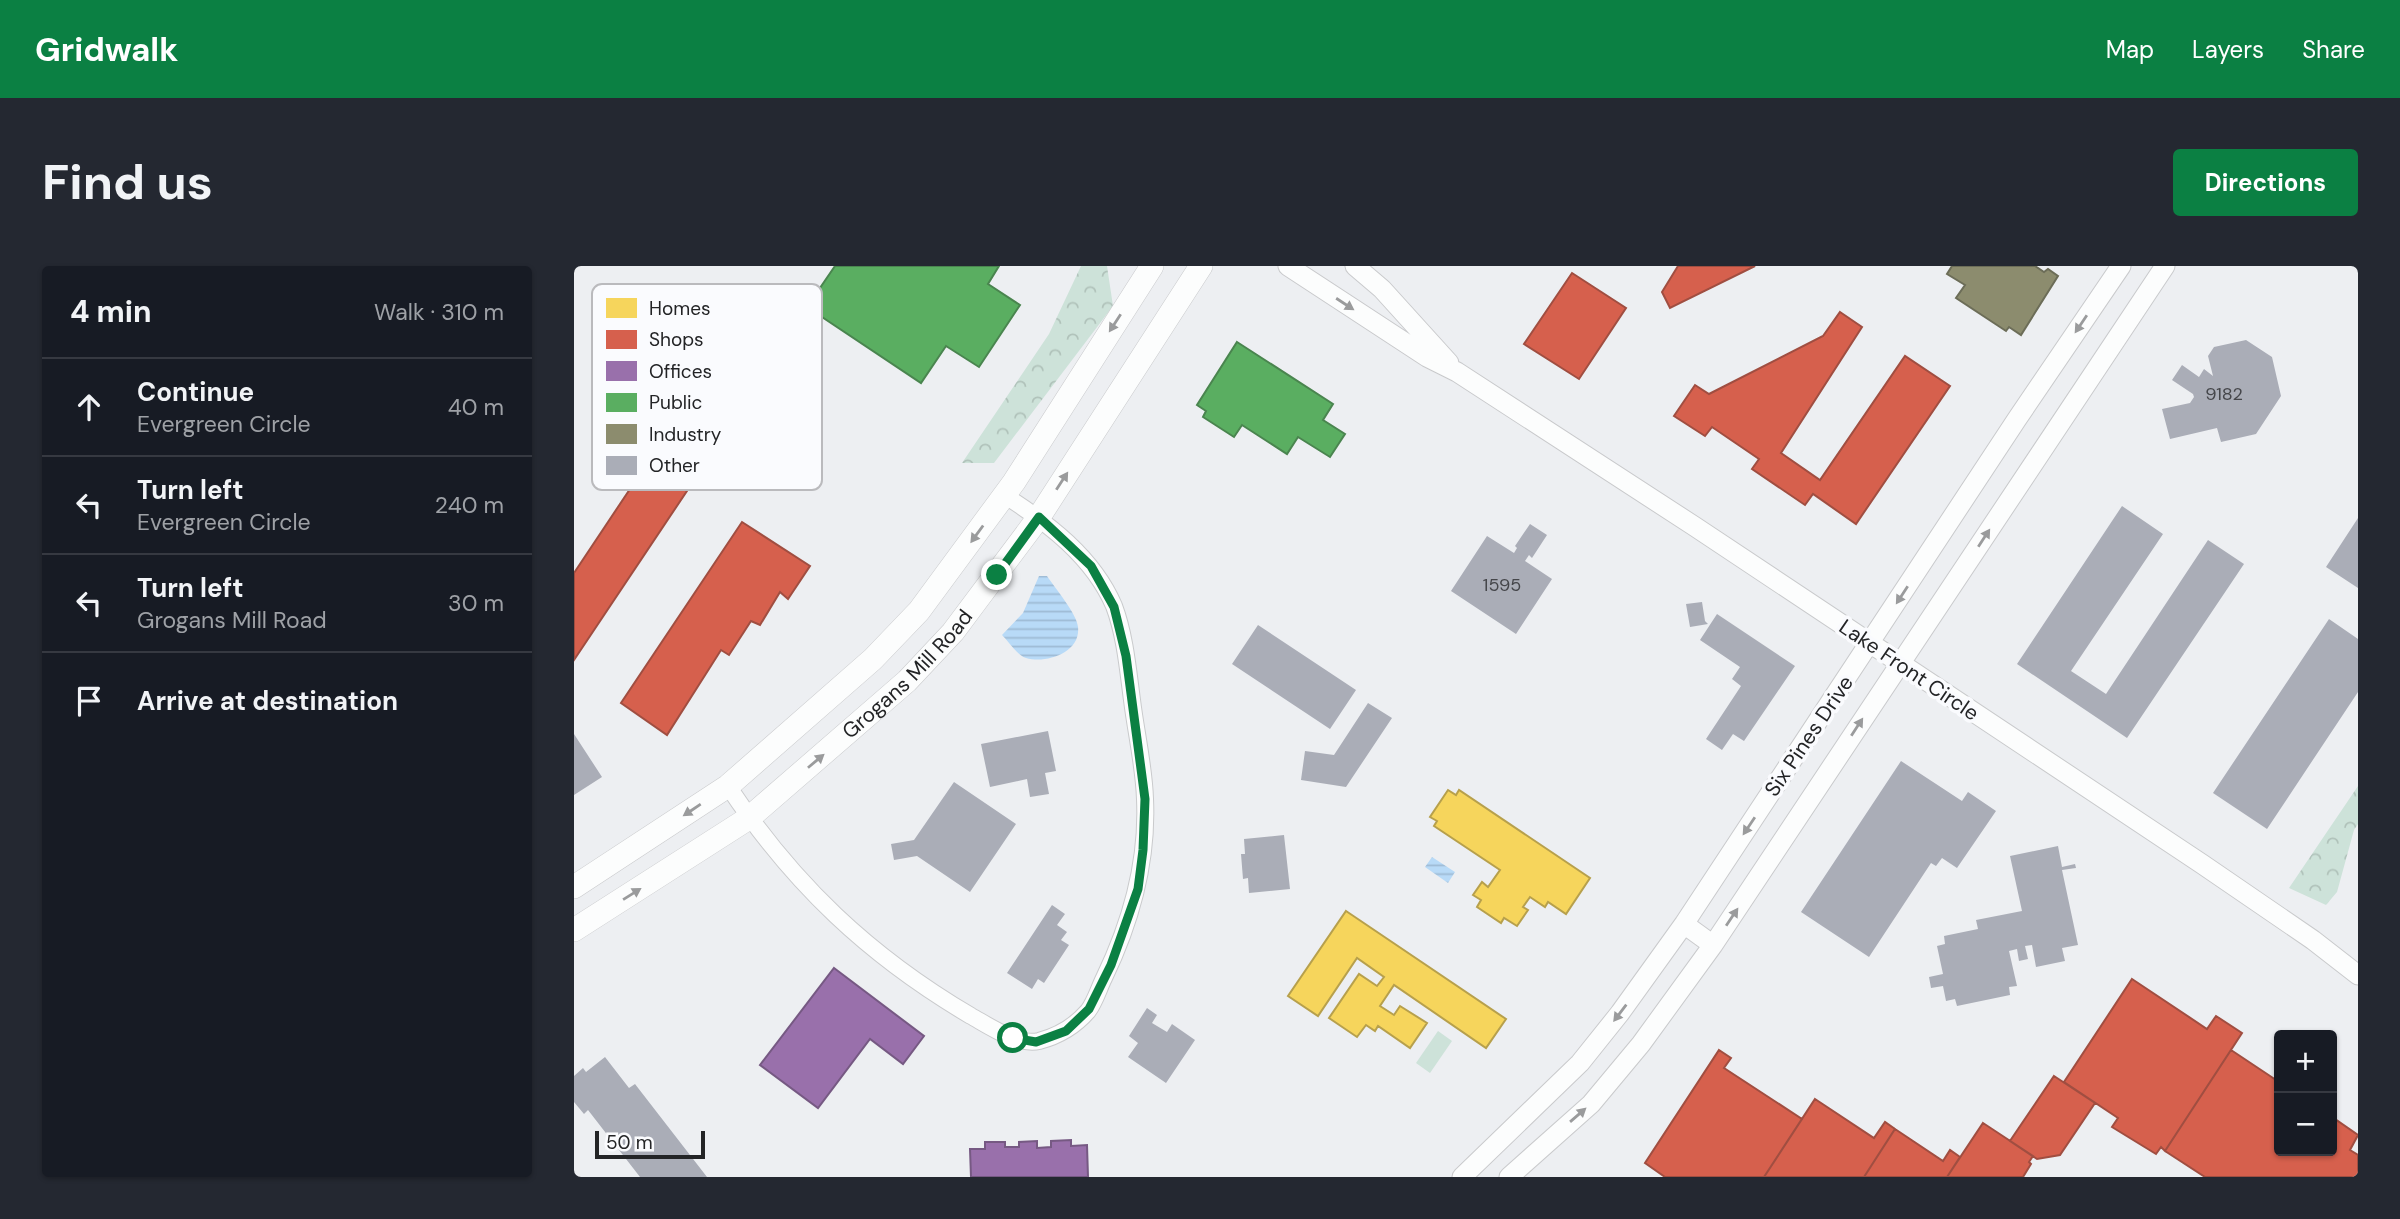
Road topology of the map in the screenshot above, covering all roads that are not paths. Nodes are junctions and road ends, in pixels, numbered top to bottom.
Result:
1 (1152, 266) edge
2 (1200, 266) edge
3 (1288, 266) edge
4 (1356, 266) edge
5 (2121, 266) edge
6 (2165, 266) edge
7 (1457, 372) junction
8 (1004, 495) junction
9 (1039, 517) junction
10 (1870, 644) junction
11 (1898, 664) junction
12 (727, 786) junction
13 (749, 818) junction
14 (574, 887) edge
15 (1684, 924) junction
16 (574, 930) edge
17 (1713, 945) junction
18 (2358, 975) edge
19 (1531, 1112) junction
20 (1555, 1135) junction
21 (1462, 1177) edge
22 (1508, 1177) edge

1 -> 8 main road, Grogans Mill Road
9 -> 2 main road, Grogans Mill Road
3 -> 7 street, Lake Front Circle
4 - 7 street, Lake Front Circle
5 -> 10 street, Six Pines Drive
11 -> 6 street, Six Pines Drive
7 - 10 street, Lake Front Circle
8 - 9 street
8 -> 12 main road, Grogans Mill Road
13 -> 9 main road, Grogans Mill Road
9 - 13 street
10 - 11 street, Lake Front Circle
10 -> 15 street, Six Pines Drive
17 -> 11 street, Six Pines Drive
11 - 18 street, Lake Front Circle
12 - 13 street
12 -> 14 main road, Grogans Mill Road
16 -> 13 main road, Grogans Mill Road
15 - 17 street
15 -> 19 street, Six Pines Drive
20 -> 17 street, Six Pines Drive
19 - 20 street
19 - 21 street, Six Pines Drive
20 - 22 street, Six Pines Drive

